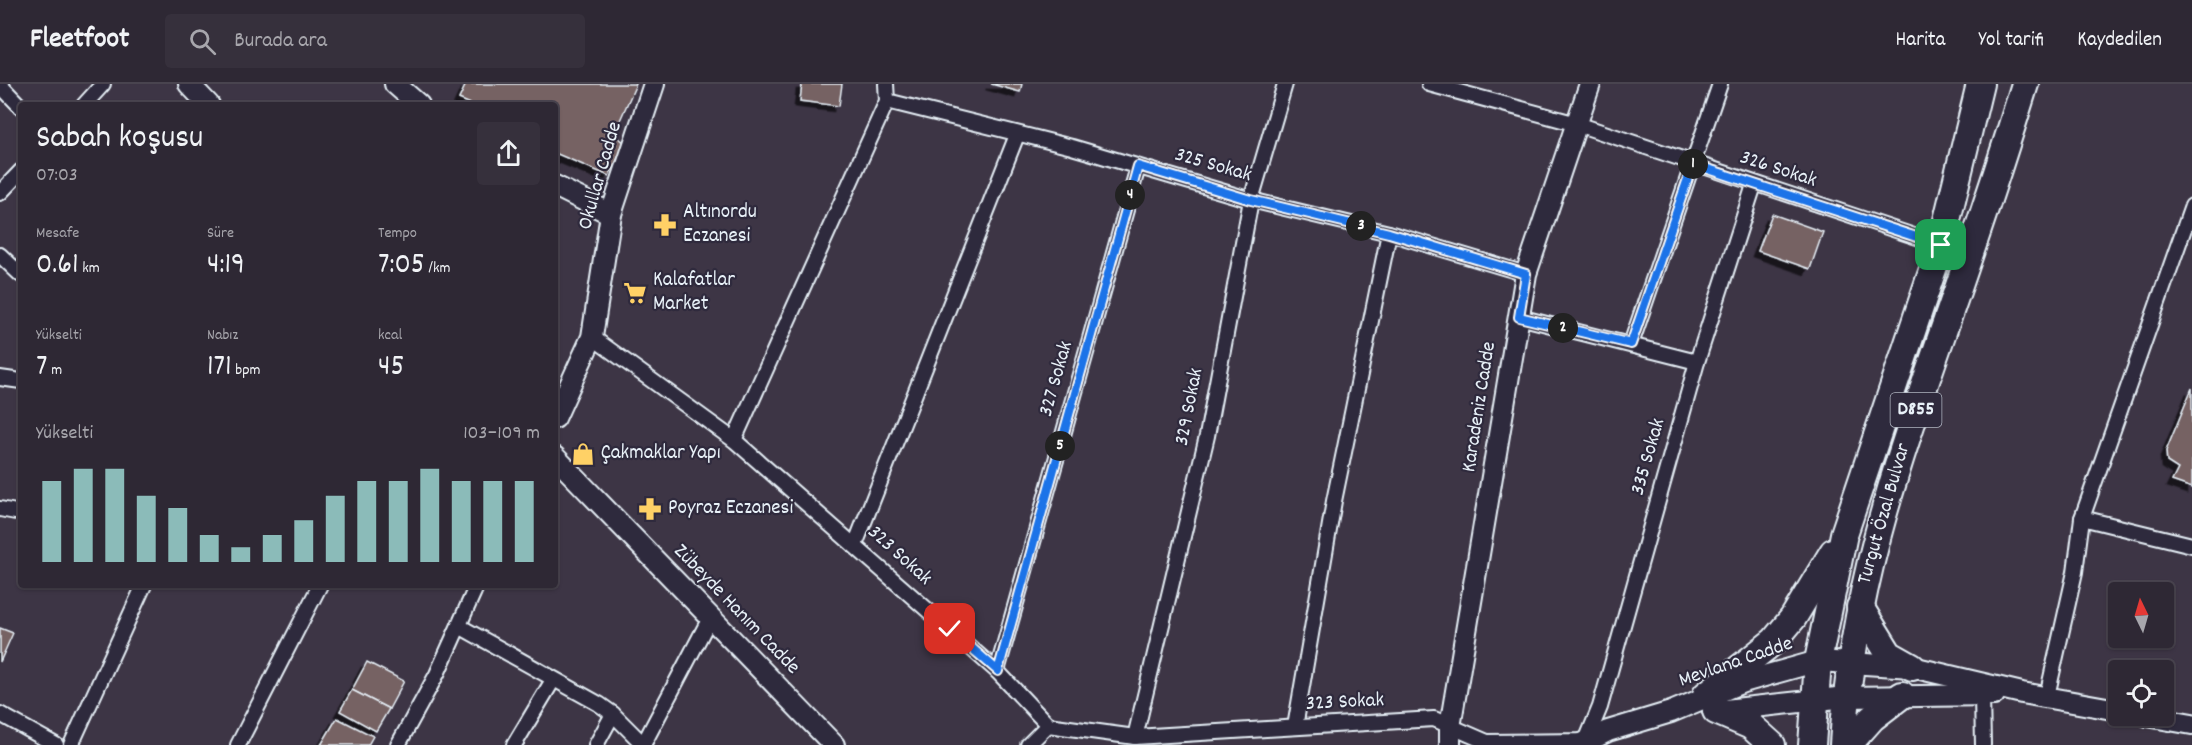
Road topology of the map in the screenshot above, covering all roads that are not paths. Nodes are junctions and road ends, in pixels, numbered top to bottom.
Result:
1 (103, 84) edge
2 (189, 84) edge
3 (647, 84) edge
4 (654, 84) edge
5 (886, 84) edge
6 (1285, 84) edge
7 (1429, 84) edge
8 (1590, 84) edge
9 (1720, 84) edge
10 (1980, 84) edge
11 (2025, 84) edge
12 (0, 85) edge
13 (887, 101) junction
14 (87, 102) edge
15 (206, 102) edge
16 (18, 104) edge
17 (1577, 124) junction
18 (1017, 135) junction
19 (1693, 164) junction
20 (1138, 166) junction
21 (18, 174) edge
22 (1754, 185) junction
23 (558, 188) edge
24 (0, 193) edge
25 (1251, 200) junction
26 (2192, 206) edge
27 (608, 213) junction
28 (1389, 233) junction
29 (1941, 245) junction
30 (0, 255) edge
31 (18, 272) edge
32 (1526, 274) junction
33 (1519, 317) junction
34 (592, 337) junction
35 (1631, 344) junction
36 (1697, 362) junction
37 (0, 378) edge
38 (18, 381) edge
39 (558, 411) edge
40 (734, 440) junction
41 (558, 460) edge
42 (0, 509) edge
43 (18, 512) edge
44 (2082, 518) junction
45 (1844, 534) junction
46 (2192, 544) edge
47 (855, 545) junction
48 (143, 588) edge
49 (318, 588) edge
50 (476, 588) edge
51 (1860, 607) junction
52 (710, 618) junction
53 (459, 626) junction
54 (1818, 661) junction
55 (1850, 661) junction
56 (1912, 667) junction
57 (998, 671) junction
58 (553, 680) junction
59 (2022, 693) junction
60 (1902, 695) junction
61 (1982, 695) junction
62 (2047, 696) junction
63 (1846, 697) junction
64 (1814, 700) junction
65 (1711, 703) junction
66 (2108, 708) edge
67 (0, 714) edge
68 (613, 714) junction
69 (2174, 721) edge
70 (1048, 724) junction
71 (2192, 724) edge
72 (1295, 727) junction
73 (1752, 735) edge
74 (1450, 736) edge
75 (1135, 737) junction
76 (1608, 738) edge
77 (1583, 743) edge
78 (56, 745) edge
79 (71, 745) edge
80 (238, 745) edge
81 (398, 745) edge
82 (514, 745) edge
83 (596, 745) edge
84 (643, 745) edge
85 (834, 745) edge
86 (1028, 745) edge
87 (1772, 745) edge
88 (1812, 745) edge
89 (1843, 745) edge
90 (1848, 745) edge
91 (1983, 745) edge

1 - 14 street
2 - 15 street
3 - 27 street
4 - 27 street, Okullar Cadde
5 - 13 street
6 - 25 street, 329 Sokak
7 - 17 street, 326 Sokak
8 - 17 street, Karadeniz Cadde
9 - 19 street
10 - 29 highway, Turgut Özal Bulvar / D855
11 - 51 highway, Turgut Özal Bulvar / D855
12 - 16 street
13 - 18 street, 325 Sokak
13 - 40 street
17 - 19 street, 326 Sokak
17 - 32 street, Karadeniz Cadde
18 - 20 street, 325 Sokak
18 - 47 street
19 - 22 street, 326 Sokak
19 - 35 street
20 - 25 street, 325 Sokak
20 - 57 street, 327 Sokak
21 - 24 street
22 - 29 street, 326 Sokak
22 - 36 street, 335 Sokak
23 - 27 street
25 - 28 street, 325 Sokak
25 - 75 street, 329 Sokak
26 - 44 street
27 - 34 street, Okullar Cadde
28 - 32 street, 325 Sokak
28 - 72 street
29 - 45 highway, Turgut Özal Bulvar / D855
30 - 31 street
32 - 33 street, Karadeniz Cadde
33 - 35 street
33 - 74 street, Karadeniz Cadde
34 - 39 street, Okullar Cadde
34 - 40 street, 323 Sokak
35 - 36 street
36 - 77 street, 335 Sokak
37 - 38 street
40 - 47 street, 323 Sokak
41 - 52 street, Zübeyde Hanım Cadde
42 - 43 street
44 - 46 street
44 - 62 street
45 - 54 highway, Turgut Özal Bulvar / D855
45 - 65 highway
47 - 57 street, 323 Sokak
48 - 79 street
49 - 80 street
50 - 53 street
51 - 55 highway, Turgut Özal Bulvar / D855
51 - 56 highway
52 - 84 street
52 - 85 street, Zübeyde Hanım Cadde
53 - 58 street
53 - 81 street
54 - 55 street, Mevlana Cadde
54 - 64 highway, Turgut Özal Bulvar / D855
54 - 65 street, Mevlana Cadde
55 - 56 street, Mevlana Cadde
55 - 63 highway, Turgut Özal Bulvar / D855
56 - 59 street, Mevlana Cadde
57 - 70 street, 323 Sokak
58 - 68 street
58 - 82 street
59 - 61 street, Mevlana Cadde
59 - 62 street
60 - 61 street, Mevlana Cadde
60 - 63 street, Mevlana Cadde
60 - 90 highway
61 - 91 street
62 - 66 street
63 - 64 street, Mevlana Cadde
63 - 89 highway, Turgut Özal Bulvar / D855
64 - 65 street, Mevlana Cadde
64 - 88 highway, Turgut Özal Bulvar / D855
65 - 73 highway
65 - 76 street, Mevlana Cadde
67 - 78 street
68 - 83 street
68 - 84 street
69 - 71 street
70 - 75 street, 323 Sokak
70 - 86 street
72 - 74 street, 323 Sokak
72 - 75 street, 323 Sokak
73 - 87 highway
74 - 77 street, 323 Sokak
76 - 77 street, Mevlana Cadde

